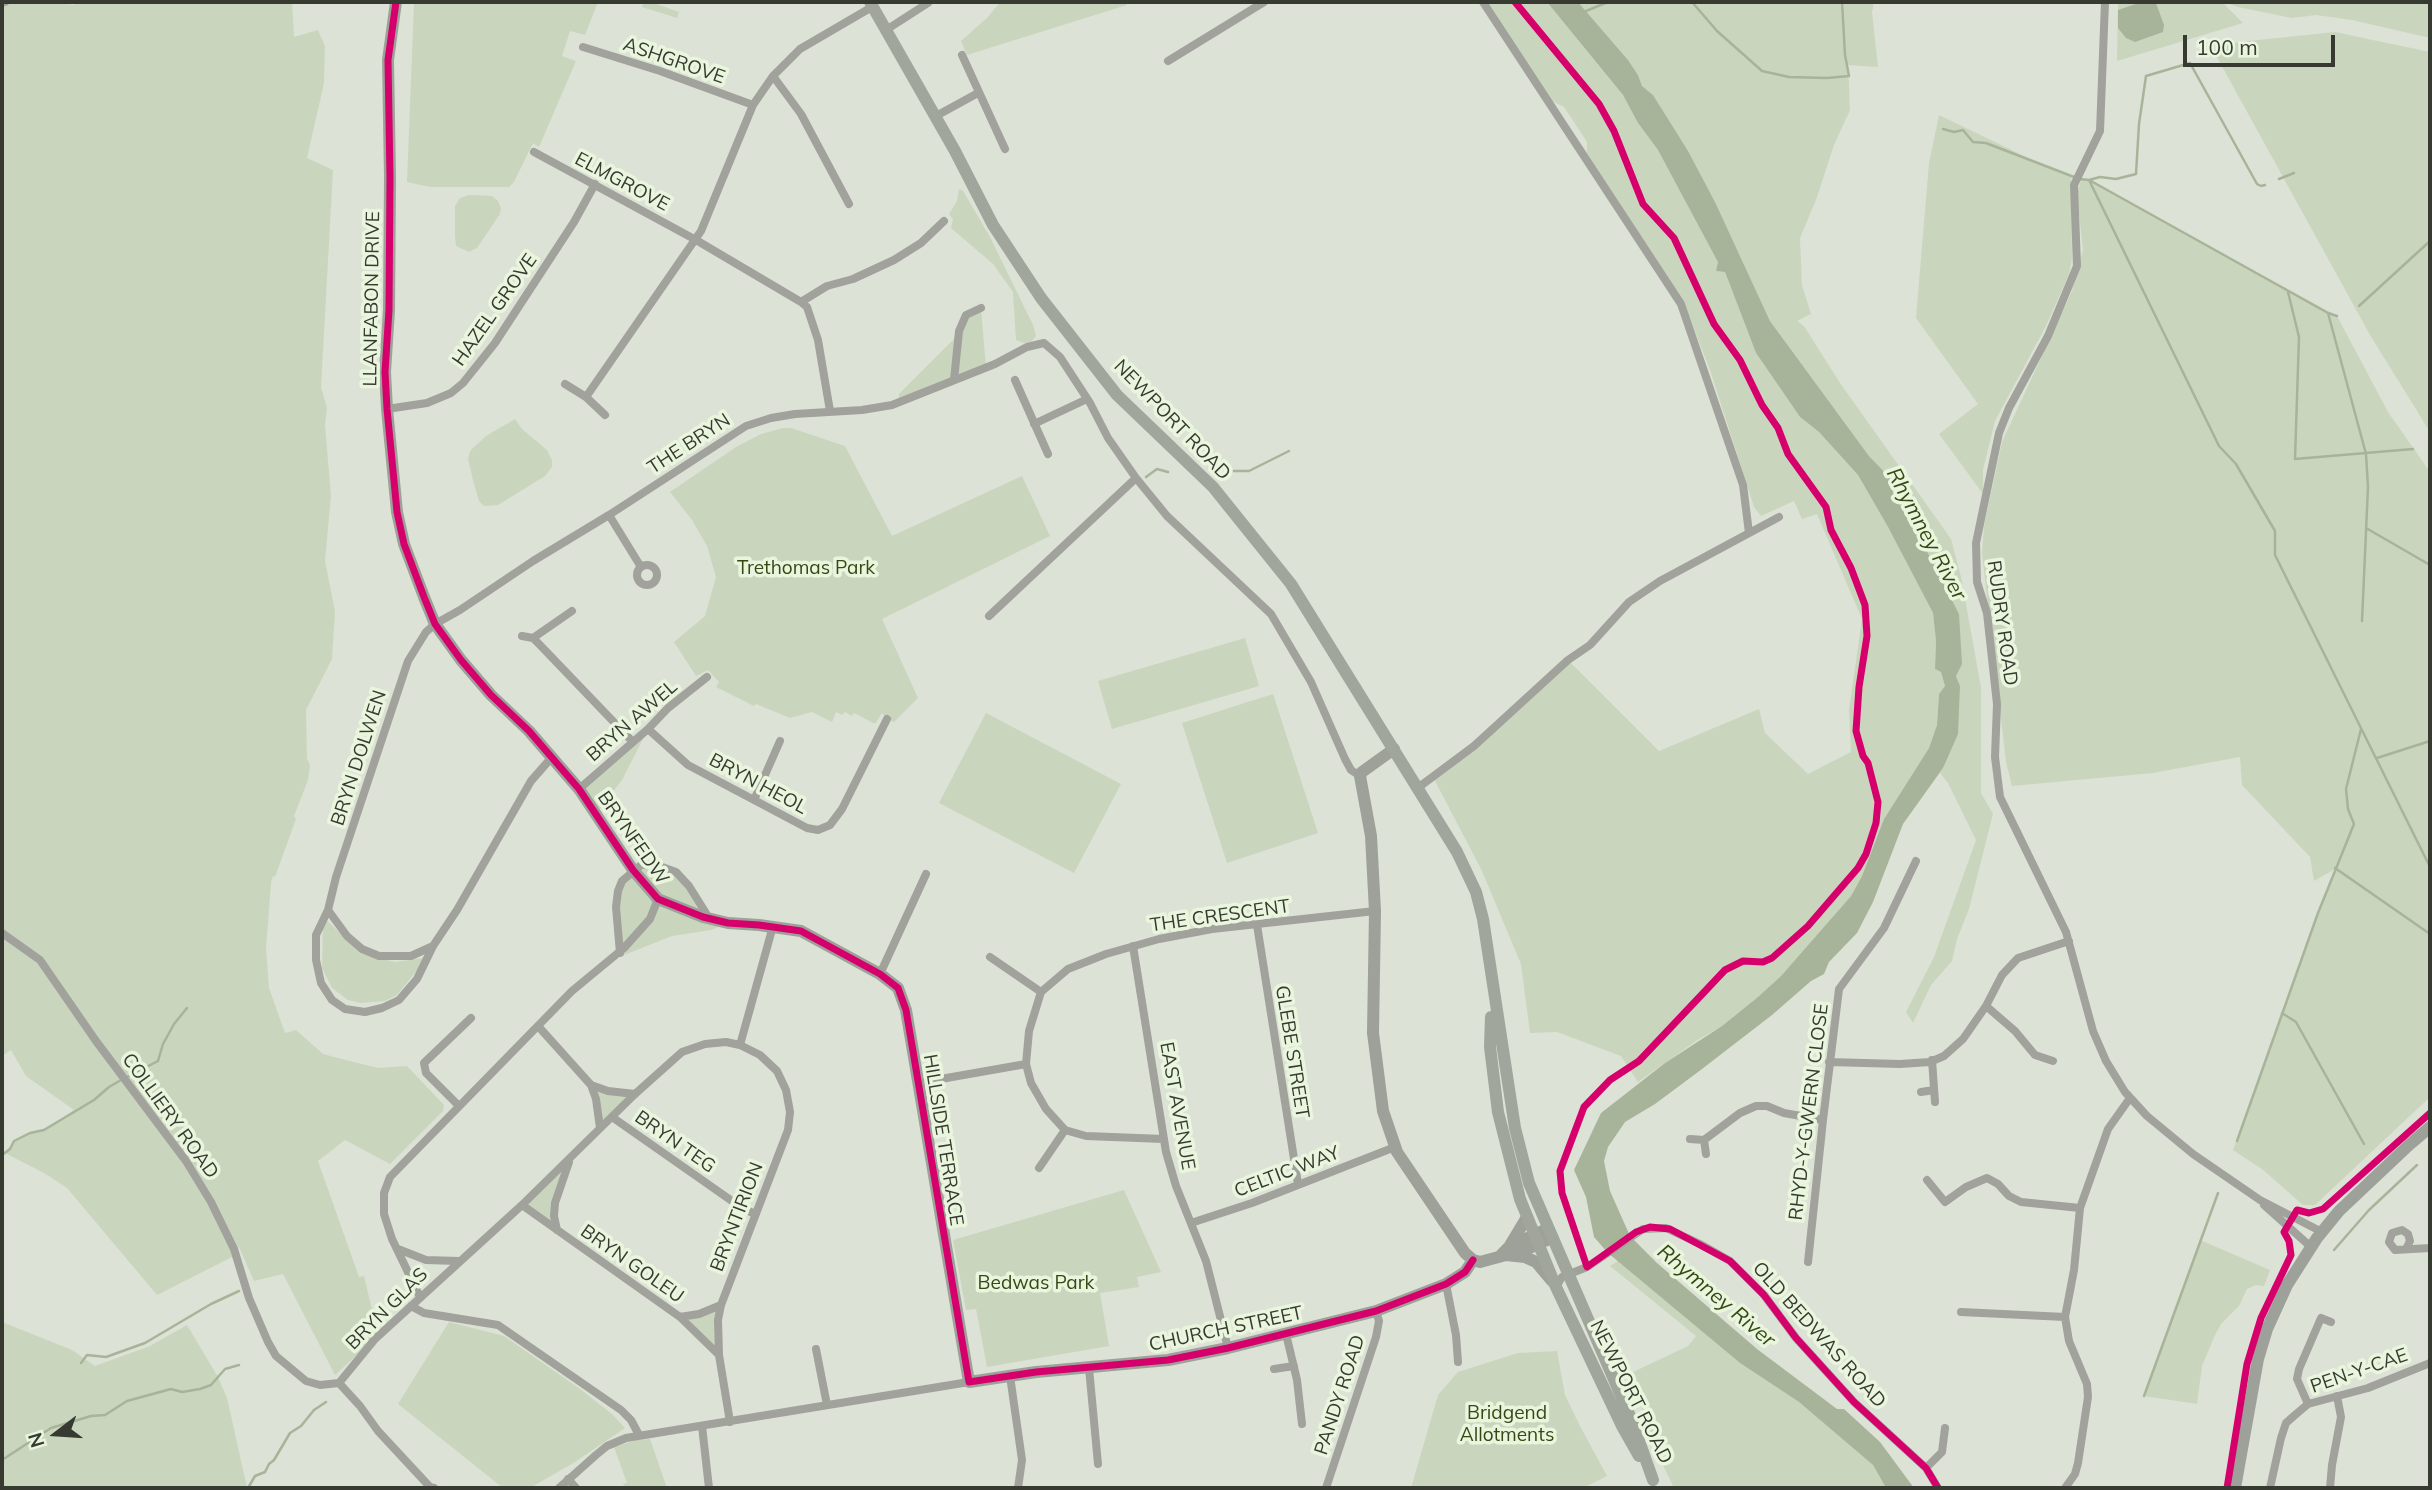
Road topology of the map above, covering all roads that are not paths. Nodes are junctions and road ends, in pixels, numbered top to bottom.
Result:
1 (396, 2) edge
2 (1264, 2) edge
3 (1483, 2) edge
4 (2105, 2) edge
5 (929, 3) edge
6 (871, 4) edge
7 (886, 30) junction
8 (583, 47) dead end
9 (962, 55) dead end
10 (1168, 61) dead end
11 (773, 76) junction
12 (978, 93) junction
13 (753, 105) junction
14 (936, 116) junction
15 (1005, 149) dead end
16 (534, 152) dead end
17 (595, 184) junction
18 (849, 204) dead end
19 (944, 221) dead end
20 (696, 240) junction
21 (801, 302) junction
22 (981, 308) dead end
23 (954, 380) junction
24 (1015, 380) dead end
25 (565, 383) dead end
26 (586, 397) junction
27 (1087, 399) junction
28 (387, 409) junction
29 (830, 411) junction
30 (605, 415) dead end
31 (1034, 424) junction
32 (1048, 454) dead end
33 (1136, 478) junction
34 (609, 515) junction
35 (1779, 517) dead end
36 (1749, 533) junction
37 (641, 567) dead end
38 (572, 611) dead end
39 (989, 617) dead end
40 (435, 624) junction
41 (522, 636) dead end
42 (533, 638) junction
43 (707, 677) dead end
44 (887, 719) dead end
45 (648, 729) junction
46 (632, 741) junction
47 (780, 741) dead end
48 (1394, 749) junction
49 (552, 757) junction
50 (1360, 776) junction
51 (1419, 787) junction
52 (579, 789) junction
53 (754, 800) junction
54 (1916, 861) dead end
55 (633, 870) junction
56 (926, 874) dead end
57 (658, 899) junction
58 (328, 910) junction
59 (1375, 911) junction
60 (709, 918) junction
61 (1257, 925) junction
62 (773, 926) junction
63 (2, 933) edge
64 (2069, 941) junction
65 (826, 943) joint
66 (433, 946) junction
67 (1133, 946) junction
68 (620, 953) junction
69 (990, 957) dead end
70 (880, 974) junction
71 (1491, 978) junction
72 (1041, 992) junction
73 (1986, 1006) junction
74 (469, 1024) dead end
75 (538, 1026) junction
76 (740, 1045) junction
77 (1932, 1060) junction
78 (2053, 1061) dead end
79 (1829, 1062) junction
80 (1026, 1063) junction
81 (918, 1083) junction
82 (591, 1085) junction
83 (1934, 1090) junction
84 (1921, 1092) dead end
85 (635, 1094) junction
86 (2130, 1098) junction
87 (1936, 1102) dead end
88 (458, 1105) junction
89 (612, 1117) junction
90 (1823, 1120) junction
91 (2430, 1127) edge
92 (600, 1128) junction
93 (1065, 1130) junction
94 (1164, 1139) junction
95 (1690, 1139) dead end
96 (1704, 1140) junction
97 (1395, 1147) junction
98 (1706, 1154) dead end
99 (572, 1156) junction
100 (1039, 1168) dead end
101 (1927, 1180) dead end
102 (1297, 1184) junction
103 (2260, 1200) junction
104 (522, 1205) junction
105 (2080, 1208) junction
106 (755, 1214) junction
107 (1527, 1217) junction
108 (1191, 1223) junction
109 (557, 1230) junction
110 (2322, 1231) junction
111 (1543, 1236) junction
112 (2311, 1247) junction
113 (397, 1248) junction
114 (2430, 1248) edge
115 (2406, 1249) dead end
116 (1508, 1252) junction
117 (1473, 1260) junction
118 (459, 1261) junction
119 (1808, 1262) dead end
120 (1569, 1274) junction
121 (1446, 1284) junction
122 (1556, 1287) junction
123 (420, 1297) junction
124 (721, 1305) junction
125 (411, 1306) junction
126 (1376, 1311) junction
127 (1961, 1312) dead end
128 (680, 1317) junction
129 (2065, 1317) junction
130 (2331, 1322) dead end
131 (1286, 1334) junction
132 (1228, 1348) junction
133 (816, 1349) dead end
134 (719, 1354) junction
135 (1458, 1362) dead end
136 (2430, 1363) edge
137 (1294, 1366) junction
138 (1089, 1368) junction
139 (1274, 1369) dead end
140 (1010, 1376) junction
141 (969, 1382) junction
142 (339, 1383) junction
143 (2337, 1396) junction
144 (2308, 1404) junction
145 (827, 1405) junction
146 (730, 1422) junction
147 (1302, 1424) dead end
148 (702, 1426) junction
149 (1945, 1428) dead end
150 (639, 1435) junction
151 (1098, 1464) dead end
152 (1926, 1468) junction
153 (568, 1479) junction
154 (1655, 1484) edge
155 (431, 1488) edge
156 (559, 1488) edge
157 (576, 1488) edge
158 (709, 1488) edge
159 (1018, 1488) edge
160 (1326, 1488) edge
161 (1938, 1488) edge
162 (2065, 1488) edge
163 (2235, 1488) edge
164 (2270, 1488) edge
165 (2330, 1488) edge

1 - 28 street, LLANFABON DRIVE
2 - 10 street
3 - 36 street
4 - 64 street, RUDRY ROAD
5 - 7 street
6 - 7 main road, NEWPORT ROAD
6 - 11 street
7 - 14 main road, NEWPORT ROAD
8 - 13 street, ASHGROVE
9 - 12 street
11 - 13 street
11 - 18 street
12 - 14 street
12 - 15 street
13 - 20 street
14 - 48 main road, NEWPORT ROAD
16 - 17 street, ELMGROVE
17 - 20 street, ELMGROVE
17 - 28 street, HAZEL GROVE
19 - 21 street
20 - 21 street, ELMGROVE
20 - 26 street
21 - 29 street
22 - 23 street
23 - 27 street, THE BRYN
23 - 29 street, THE BRYN
24 - 31 street
25 - 26 street
26 - 30 street
27 - 31 street
27 - 33 street
28 - 40 street, LLANFABON DRIVE
29 - 34 street, THE BRYN
31 - 32 street
33 - 39 street
33 - 50 street
34 - 37 street
34 - 40 street, THE BRYN
35 - 36 street
36 - 51 street
38 - 42 street
40 - 49 street, LLANFABON DRIVE
40 - 58 street, BRYN DOLWEN
41 - 42 street
42 - 46 street
43 - 45 street, BRYN AWEL
44 - 53 street, BRYN HEOL
45 - 46 street, BRYN AWEL
45 - 53 street, BRYN HEOL
46 - 52 street, BRYN AWEL
47 - 53 street
48 - 50 street
48 - 51 main road, NEWPORT ROAD
49 - 52 street, LLANFABON DRIVE
49 - 66 street, BRYN DOLWEN
50 - 59 street
51 - 71 main road, NEWPORT ROAD
52 - 55 street, BRYNFEDW
54 - 79 street, RHYD-Y-GWERN CLOSE
55 - 57 street, BRYNFEDW
55 - 60 street, BRYNFEDW
55 - 68 street
56 - 70 street
57 - 60 street, BRYNFEDW
57 - 68 street, BRYNFEDW
58 - 66 street
58 - 66 street, BRYN DOLWEN
59 - 61 street, THE CRESCENT
59 - 97 street
60 - 62 street, BRYNFEDW
61 - 67 street, THE CRESCENT
61 - 102 street, GLEBE STREET
62 - 65 street, BRYNFEDW
62 - 76 street
63 - 142 street, COLLIERY ROAD
64 - 73 street
64 - 86 street, RUDRY ROAD
65 - 70 street, HILLSIDE TERRACE
67 - 72 street, THE CRESCENT
67 - 94 street, EAST AVENUE
68 - 75 street, BRYNFEDW
69 - 72 street
70 - 81 street, HILLSIDE TERRACE
71 - 107 main road, NEWPORT ROAD
71 - 111 main road, NEWPORT ROAD
72 - 80 street
73 - 77 street
73 - 78 street
74 - 88 street
75 - 82 street
75 - 88 street, BRYNFEDW
76 - 85 street, BRYN GLAS
76 - 106 street, BRYNTIRION
77 - 79 street
77 - 83 street
79 - 90 street, RHYD-Y-GWERN CLOSE
80 - 81 street
80 - 93 street
81 - 141 street, HILLSIDE TERRACE
82 - 85 street
82 - 92 street
83 - 84 street
83 - 87 street
85 - 89 street, BRYN GLAS
86 - 103 street, RUDRY ROAD
86 - 105 street
88 - 113 street, BRYNFEDW
89 - 92 street, BRYN GLAS
89 - 106 street, BRYN TEG
90 - 96 street
90 - 119 street, RHYD-Y-GWERN CLOSE
91 - 110 street
92 - 99 street, BRYN GLAS
93 - 94 street
93 - 100 street
94 - 108 street, EAST AVENUE
95 - 96 street
96 - 98 street
97 - 102 street, CELTIC WAY
97 - 117 street
99 - 104 street, BRYN GLAS
99 - 109 street, BRYN GLAS
101 - 105 street
102 - 108 street, CELTIC WAY
103 - 110 street
103 - 112 street
104 - 109 street, BRYN GOLEU
104 - 118 street, BRYN GLAS
105 - 129 street
106 - 124 street, BRYNTIRION
107 - 111 main road, NEWPORT ROAD
107 - 116 street
108 - 132 street, EAST AVENUE
109 - 128 street, BRYN GOLEU
110 - 112 street
111 - 116 street
111 - 120 main road, NEWPORT ROAD
111 - 122 main road, NEWPORT ROAD
112 - 163 street
113 - 118 street, BRYN GLAS
113 - 123 street, BRYNFEDW
114 - 115 street
116 - 117 street
116 - 122 street
117 - 121 street, CHURCH STREET
118 - 123 street, BRYN GLAS
120 - 122 street, OLD BEDWAS ROAD
120 - 152 street, OLD BEDWAS ROAD
120 - 154 main road, NEWPORT ROAD
121 - 126 street, CHURCH STREET
121 - 135 street
122 - 154 main road, NEWPORT ROAD
123 - 125 street, BRYN GLAS
124 - 128 street
124 - 134 street, BRYNTIRION
125 - 142 street, BRYN GLAS
125 - 150 street
126 - 131 street, CHURCH STREET
126 - 160 street, PANDY ROAD
127 - 129 street
128 - 134 street, BRYN GOLEU
129 - 162 street
130 - 144 street
131 - 132 street, CHURCH STREET
131 - 137 street
132 - 138 street, CHURCH STREET
133 - 145 street
134 - 146 street, BRYNTIRION
136 - 143 street, PEN-Y-CAE
137 - 139 street
137 - 147 street
138 - 140 street, CHURCH STREET
138 - 151 street
140 - 141 street, CHURCH STREET
140 - 159 street
141 - 145 street, CHURCH STREET
142 - 155 street
143 - 144 street, PEN-Y-CAE
143 - 165 street
144 - 164 street, PEN-Y-CAE
145 - 146 street, CHURCH STREET
146 - 148 street, CHURCH STREET
148 - 150 street, CHURCH STREET
148 - 158 street
149 - 152 street
150 - 153 street, CHURCH STREET
152 - 161 street, OLD BEDWAS ROAD
153 - 156 street, CHURCH STREET
153 - 157 street

